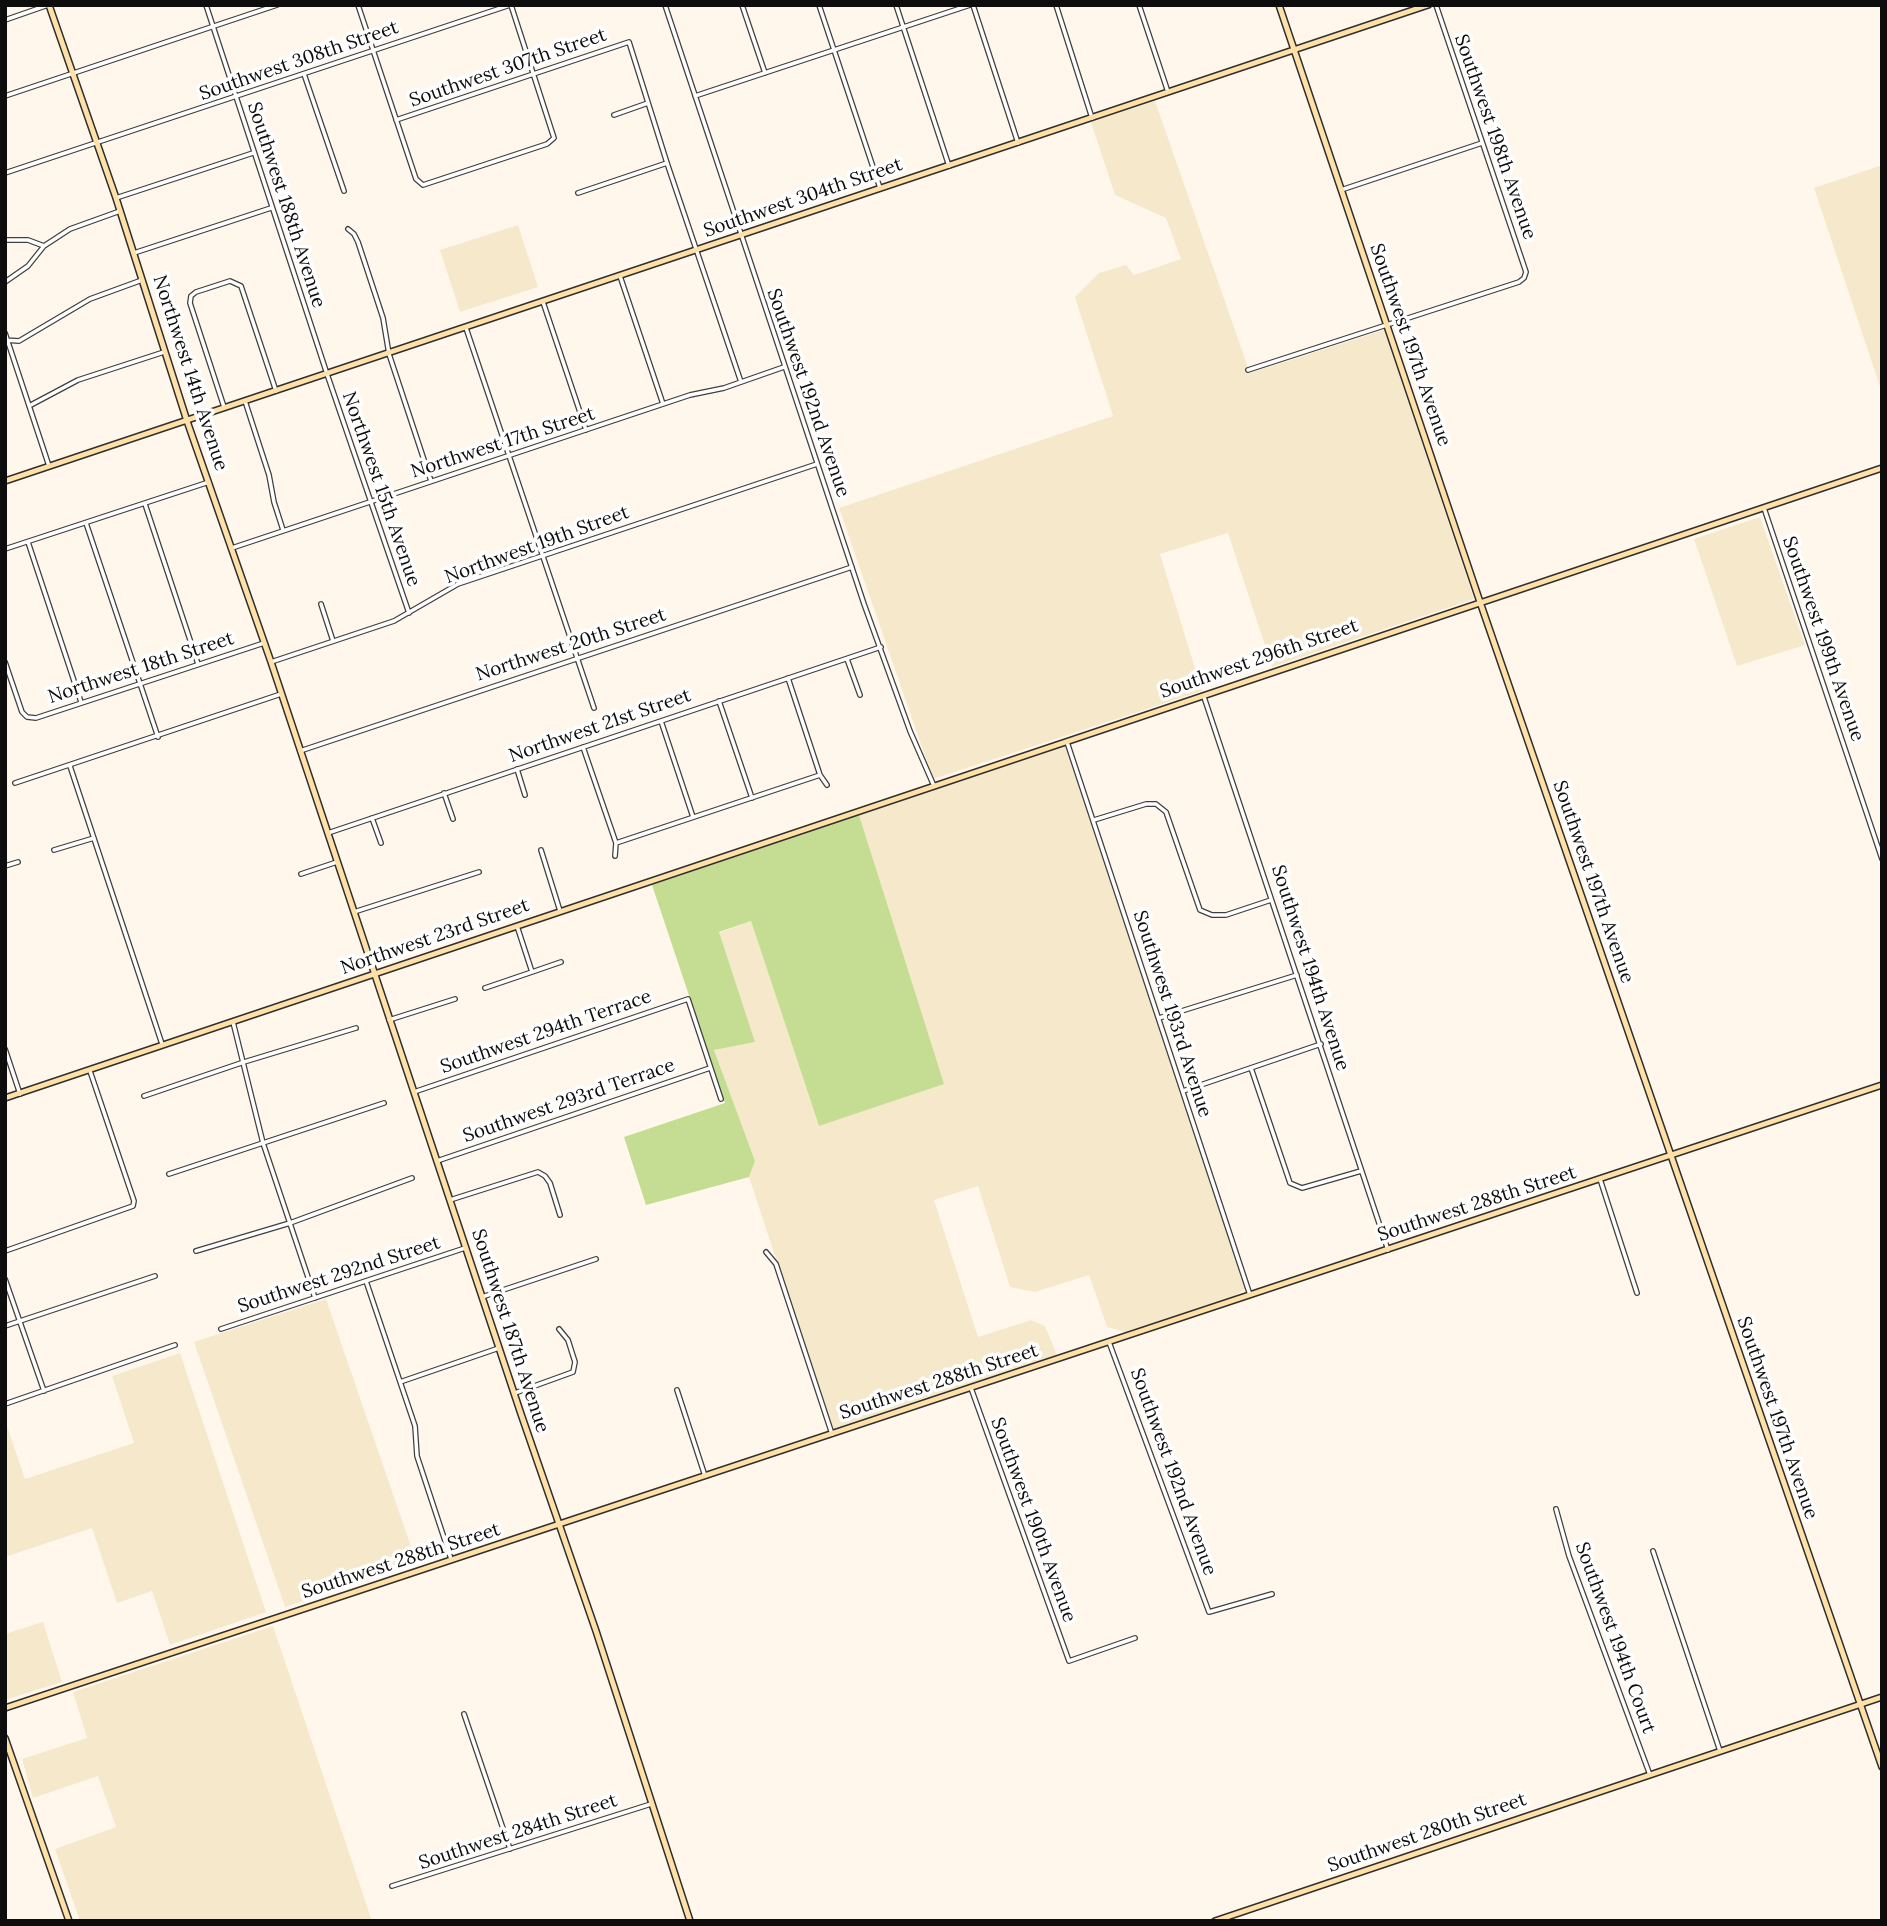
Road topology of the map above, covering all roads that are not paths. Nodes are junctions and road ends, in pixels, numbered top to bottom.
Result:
1 (48, 5) edge
2 (206, 5) edge
3 (276, 5) edge
4 (358, 5) edge
5 (510, 5) edge
6 (665, 5) edge
7 (742, 5) edge
8 (820, 5) edge
9 (896, 5) edge
10 (972, 5) edge
11 (1056, 5) edge
12 (1139, 5) edge
13 (1279, 5) edge
14 (1428, 5) edge
15 (1436, 5) edge
16 (5, 20) edge
17 (903, 27) junction
18 (213, 28) junction
19 (835, 49) junction
20 (1294, 50) junction
21 (373, 51) junction
22 (765, 73) junction
23 (73, 74) junction
24 (304, 74) junction
25 (534, 74) junction
26 (1168, 92) junction
27 (5, 96) edge
28 (695, 96) junction
29 (235, 97) junction
30 (648, 103) junction
31 (614, 115) dead end
32 (1091, 118) junction
33 (396, 120) junction
34 (96, 143) junction
35 (1018, 143) junction
36 (1482, 143) junction
37 (254, 153) junction
38 (667, 163) junction
39 (949, 166) junction
40 (5, 173) edge
41 (880, 188) junction
42 (1341, 190) junction
43 (344, 191) dead end
44 (578, 193) dead end
45 (116, 198) junction
46 (272, 208) junction
47 (120, 211) junction
48 (348, 229) dead end
49 (740, 236) junction
50 (5, 240) edge
51 (44, 246) junction
52 (696, 251) junction
53 (134, 253) junction
54 (620, 276) junction
55 (142, 280) junction
56 (5, 282) edge
57 (544, 302) junction
58 (1387, 325) junction
59 (466, 328) junction
60 (5, 333) edge
61 (6, 340) edge
62 (164, 352) junction
63 (389, 354) junction
64 (785, 368) junction
65 (1248, 370) dead end
66 (327, 374) junction
67 (741, 382) junction
68 (276, 391) junction
69 (245, 401) junction
70 (663, 404) junction
71 (29, 406) junction
72 (224, 408) junction
73 (187, 421) junction
74 (586, 430) junction
75 (509, 456) junction
76 (817, 464) junction
77 (49, 466) junction
78 (1882, 468) edge
79 (5, 481) edge
80 (431, 481) junction
81 (210, 482) junction
82 (372, 501) junction
83 (145, 504) junction
84 (1764, 508) junction
85 (86, 523) junction
86 (283, 530) junction
87 (28, 542) junction
88 (232, 548) junction
89 (5, 549) edge
90 (543, 555) junction
91 (852, 567) junction
92 (1480, 602) junction
93 (321, 604) dead end
94 (409, 613) junction
95 (333, 641) junction
96 (264, 643) junction
97 (881, 647) junction
98 (578, 657) junction
99 (847, 659) junction
100 (5, 662) edge
101 (271, 662) junction
102 (198, 664) junction
103 (788, 678) junction
104 (140, 683) junction
105 (281, 694) junction
106 (860, 695) dead end
107 (1203, 695) junction
108 (719, 701) junction
109 (82, 702) junction
110 (594, 708) dead end
111 (661, 721) junction
112 (158, 737) junction
113 (1067, 741) junction
114 (583, 747) junction
115 (300, 751) junction
116 (70, 766) junction
117 (517, 769) junction
118 (820, 775) junction
119 (15, 783) dead end
120 (827, 785) dead end
121 (934, 786) junction
122 (444, 793) junction
123 (525, 795) dead end
124 (752, 798) junction
125 (693, 817) junction
126 (372, 818) junction
127 (453, 819) dead end
128 (1094, 821) junction
129 (328, 833) junction
130 (94, 838) junction
131 (381, 843) dead end
132 (616, 844) junction
133 (541, 849) dead end
134 (54, 850) dead end
135 (615, 856) dead end
136 (1882, 859) edge
137 (18, 862) dead end
138 (337, 862) junction
139 (5, 866) edge
140 (479, 872) dead end
141 (301, 874) dead end
142 (648, 882) joint
143 (1272, 900) junction
144 (560, 911) junction
145 (354, 912) junction
146 (517, 926) junction
147 (561, 962) dead end
148 (532, 972) junction
149 (375, 975) junction
150 (1297, 975) junction
151 (485, 988) dead end
152 (455, 999) dead end
153 (1159, 1018) junction
154 (389, 1020) junction
155 (233, 1023) junction
156 (356, 1028) dead end
157 (1321, 1044) junction
158 (163, 1046) junction
159 (5, 1049) edge
160 (244, 1062) junction
161 (1251, 1068) junction
162 (710, 1069) junction
163 (90, 1071) junction
164 (1882, 1085) edge
165 (1184, 1091) junction
166 (414, 1092) junction
167 (20, 1094) junction
168 (144, 1096) dead end
169 (5, 1098) edge
170 (721, 1099) dead end
171 (384, 1103) dead end
172 (263, 1143) junction
173 (1670, 1157) junction
174 (437, 1161) junction
175 (1362, 1171) junction
176 (169, 1174) dead end
177 (412, 1178) dead end
178 (1600, 1179) junction
179 (450, 1200) junction
180 (560, 1215) dead end
181 (290, 1223) junction
182 (466, 1248) junction
183 (1388, 1250) junction
184 (5, 1251) edge
185 (196, 1251) dead end
186 (766, 1252) dead end
187 (596, 1259) dead end
188 (155, 1276) dead end
189 (5, 1279) edge
190 (366, 1281) junction
191 (1637, 1293) dead end
192 (1250, 1295) junction
193 (482, 1297) junction
194 (315, 1298) junction
195 (20, 1321) junction
196 (5, 1326) edge
197 (221, 1329) dead end
198 (559, 1329) dead end
199 (1109, 1342) junction
200 (175, 1345) dead end
201 (499, 1348) junction
202 (400, 1382) junction
203 (971, 1388) junction
204 (677, 1390) dead end
205 (44, 1391) junction
206 (514, 1393) junction
207 (5, 1404) edge
208 (832, 1434) junction
209 (705, 1476) junction
210 (1556, 1509) dead end
211 (559, 1524) junction
212 (1653, 1551) dead end
213 (452, 1560) junction
214 (1272, 1594) dead end
215 (1135, 1638) dead end
216 (1882, 1697) edge
217 (1860, 1704) junction
218 (5, 1708) edge
219 (464, 1714) dead end
220 (5, 1738) edge
221 (1720, 1751) junction
222 (1882, 1767) edge
223 (1650, 1775) junction
224 (651, 1804) junction
225 (510, 1849) junction
226 (392, 1886) dead end
227 (67, 1920) edge
228 (690, 1921) edge
229 (1215, 1921) edge

1 - 16 street
1 - 23 street, Northwest 14th Avenue
2 - 18 street, Southwest 188th Avenue
3 - 18 street
4 - 21 street
5 - 21 street, Southwest 308th Street
5 - 25 street
6 - 28 street, Southwest 192nd Avenue
7 - 22 street
8 - 19 street
9 - 17 street
10 - 17 street
10 - 35 street
11 - 32 street
12 - 26 street
13 - 20 street, Southwest 197th Avenue
14 - 20 street, Southwest 304th Street
15 - 36 street, Southwest 198th Avenue
17 - 19 street
17 - 39 street
18 - 23 street
18 - 29 street, Southwest 188th Avenue
19 - 22 street
19 - 41 street
20 - 26 street, Southwest 304th Street
20 - 42 street, Southwest 197th Avenue
21 - 24 street, Southwest 308th Street
21 - 33 street
22 - 28 street
23 - 27 street
23 - 34 street, Northwest 14th Avenue
24 - 29 street, Southwest 308th Street
24 - 43 street
25 - 30 street, Southwest 307th Street
25 - 33 street, Southwest 307th Street
25 - 33 street
26 - 32 street, Southwest 304th Street
28 - 49 street, Southwest 192nd Avenue
29 - 34 street, Southwest 308th Street
29 - 37 street, Southwest 188th Avenue
30 - 31 street
30 - 38 street
32 - 35 street, Southwest 304th Street
34 - 40 street, Southwest 308th Street
34 - 45 street, Northwest 14th Avenue
35 - 39 street, Southwest 304th Street
36 - 42 street
36 - 58 street, Southwest 198th Avenue
37 - 45 street
37 - 46 street, Southwest 188th Avenue
38 - 44 street
38 - 52 street
39 - 41 street, Southwest 304th Street
41 - 49 street, Southwest 304th Street
42 - 58 street, Southwest 197th Avenue
45 - 47 street, Northwest 14th Avenue
46 - 53 street
46 - 66 street, Southwest 188th Avenue
47 - 51 street
47 - 53 street, Northwest 14th Avenue
48 - 63 street
49 - 52 street, Southwest 304th Street
49 - 64 street, Southwest 192nd Avenue
50 - 51 street
51 - 56 street
52 - 54 street, Southwest 304th Street
52 - 67 street
53 - 55 street, Northwest 14th Avenue
54 - 57 street, Southwest 304th Street
54 - 70 street
55 - 61 street
55 - 62 street, Northwest 14th Avenue
57 - 59 street, Southwest 304th Street
57 - 74 street
58 - 65 street
58 - 92 street, Southwest 197th Avenue
59 - 63 street, Southwest 304th Street
59 - 75 street
60 - 61 street
61 - 71 street
62 - 71 street
62 - 73 street, Northwest 14th Avenue
63 - 66 street, Southwest 304th Street
63 - 80 street
64 - 67 street, Northwest 17th Street
64 - 76 street, Southwest 192nd Avenue
66 - 68 street, Southwest 304th Street
66 - 82 street, Northwest 15th Avenue
67 - 70 street, Northwest 17th Street
68 - 69 street, Southwest 304th Street
68 - 72 street
69 - 72 street, Southwest 304th Street
69 - 86 street
70 - 74 street, Northwest 17th Street
71 - 77 street
72 - 73 street, Southwest 304th Street
73 - 77 street, Southwest 304th Street
73 - 81 street, Northwest 14th Avenue
74 - 75 street, Northwest 17th Street
75 - 80 street, Northwest 17th Street
75 - 90 street
76 - 90 street, Northwest 19th Street
76 - 91 street, Southwest 192nd Avenue
77 - 79 street, Southwest 304th Street
78 - 84 street, Southwest 296th Street
80 - 82 street, Northwest 17th Street
81 - 83 street
81 - 88 street, Northwest 14th Avenue
82 - 86 street, Northwest 17th Street
82 - 94 street, Northwest 15th Avenue
83 - 85 street
83 - 102 street
84 - 92 street, Southwest 296th Street
84 - 136 street, Southwest 199th Avenue
85 - 87 street
85 - 104 street
86 - 88 street, Northwest 17th Street
87 - 89 street
87 - 109 street
88 - 96 street, Northwest 14th Avenue
90 - 94 street, Northwest 19th Street
90 - 98 street
91 - 97 street, Southwest 192nd Avenue
91 - 98 street, Northwest 20th Street
92 - 107 street, Southwest 296th Street
92 - 173 street, Southwest 197th Avenue
93 - 95 street
94 - 95 street, Northwest 19th Street
95 - 101 street, Northwest 19th Street
96 - 101 street, Northwest 14th Avenue
96 - 102 street, Northwest 18th Street
97 - 99 street, Northwest 21st Street
97 - 121 street, Southwest 192nd Avenue
98 - 110 street
98 - 115 street, Northwest 20th Street
99 - 103 street, Northwest 21st Street
99 - 106 street
100 - 109 street, Northwest 18th Street
101 - 105 street, Northwest 14th Avenue
102 - 104 street, Northwest 18th Street
103 - 108 street, Northwest 21st Street
103 - 118 street
104 - 109 street, Northwest 18th Street
104 - 112 street
105 - 112 street
105 - 115 street, Northwest 14th Avenue
107 - 113 street, Southwest 296th Street
107 - 143 street, Southwest 194th Avenue
108 - 111 street, Northwest 21st Street
108 - 124 street
111 - 114 street, Northwest 21st Street
111 - 125 street
112 - 116 street
113 - 121 street, Southwest 296th Street
113 - 128 street, Southwest 193rd Avenue
114 - 117 street, Northwest 21st Street
114 - 132 street
115 - 129 street, Southwest 187th Avenue
116 - 119 street
116 - 130 street
117 - 122 street, Northwest 21st Street
117 - 123 street
118 - 120 street
118 - 124 street
121 - 142 street, Southwest 296th Street
122 - 126 street, Northwest 21st Street
122 - 127 street
124 - 125 street
125 - 132 street
126 - 129 street, Northwest 21st Street
126 - 131 street
128 - 143 street
128 - 153 street, Southwest 193rd Avenue
129 - 138 street, Southwest 187th Avenue
130 - 134 street
130 - 158 street
132 - 135 street
133 - 144 street
137 - 139 street
138 - 141 street
138 - 145 street, Southwest 187th Avenue
140 - 145 street
142 - 144 street, Northwest 23rd Street
143 - 150 street, Southwest 194th Avenue
144 - 146 street, Northwest 23rd Street
145 - 149 street, Southwest 187th Avenue
146 - 148 street
146 - 149 street, Northwest 23rd Street
147 - 148 street
148 - 151 street
149 - 154 street, Southwest 187th Avenue
149 - 155 street, Northwest 23rd Street
150 - 153 street
150 - 157 street, Southwest 194th Avenue
152 - 154 street
153 - 165 street, Southwest 193rd Avenue
154 - 166 street, Southwest 187th Avenue
155 - 158 street
155 - 160 street
156 - 160 street
157 - 161 street
157 - 175 street, Southwest 194th Avenue
158 - 163 street
159 - 167 street
160 - 168 street
160 - 172 street
161 - 165 street
161 - 175 street
162 - 166 street, Southwest 294th Terrace
162 - 170 street
162 - 174 street, Southwest 293rd Terrace
163 - 167 street
163 - 184 street
164 - 173 street, Southwest 288th Street
165 - 192 street, Southwest 193rd Avenue
166 - 174 street, Southwest 187th Avenue
167 - 169 street
171 - 172 street
172 - 176 street
172 - 181 street
173 - 178 street, Southwest 288th Street
173 - 217 street, Southwest 197th Avenue
174 - 179 street, Southwest 187th Avenue
175 - 183 street, Southwest 194th Avenue
177 - 181 street
178 - 183 street, Southwest 288th Street
178 - 191 street
179 - 180 street
179 - 182 street, Southwest 187th Avenue
181 - 185 street
181 - 194 street
182 - 190 street, Southwest 292nd Street
182 - 193 street, Southwest 187th Avenue
183 - 192 street, Southwest 288th Street
186 - 208 street
187 - 193 street
188 - 195 street
189 - 195 street
190 - 194 street, Southwest 292nd Street
190 - 202 street
192 - 199 street, Southwest 288th Street
193 - 201 street, Southwest 187th Avenue
194 - 197 street, Southwest 292nd Street
195 - 196 street
195 - 205 street
198 - 206 street
199 - 203 street, Southwest 288th Street
199 - 214 street, Southwest 192nd Avenue
200 - 205 street
201 - 202 street
201 - 206 street, Southwest 187th Avenue
202 - 213 street
203 - 208 street, Southwest 288th Street
203 - 215 street, Southwest 190th Avenue
204 - 209 street
205 - 207 street
206 - 211 street, Southwest 187th Avenue
208 - 209 street, Southwest 288th Street
209 - 211 street, Southwest 288th Street
210 - 223 street, Southwest 194th Court
211 - 213 street, Southwest 288th Street
211 - 224 street, Southwest 187th Avenue
212 - 221 street
213 - 218 street, Southwest 288th Street
216 - 217 street
217 - 221 street
217 - 222 street, Southwest 197th Avenue
219 - 225 street
220 - 227 street
221 - 223 street, Southwest 280th Street
223 - 229 street, Southwest 280th Street
224 - 225 street, Southwest 284th Street
224 - 228 street, Southwest 187th Avenue
225 - 226 street, Southwest 284th Street

